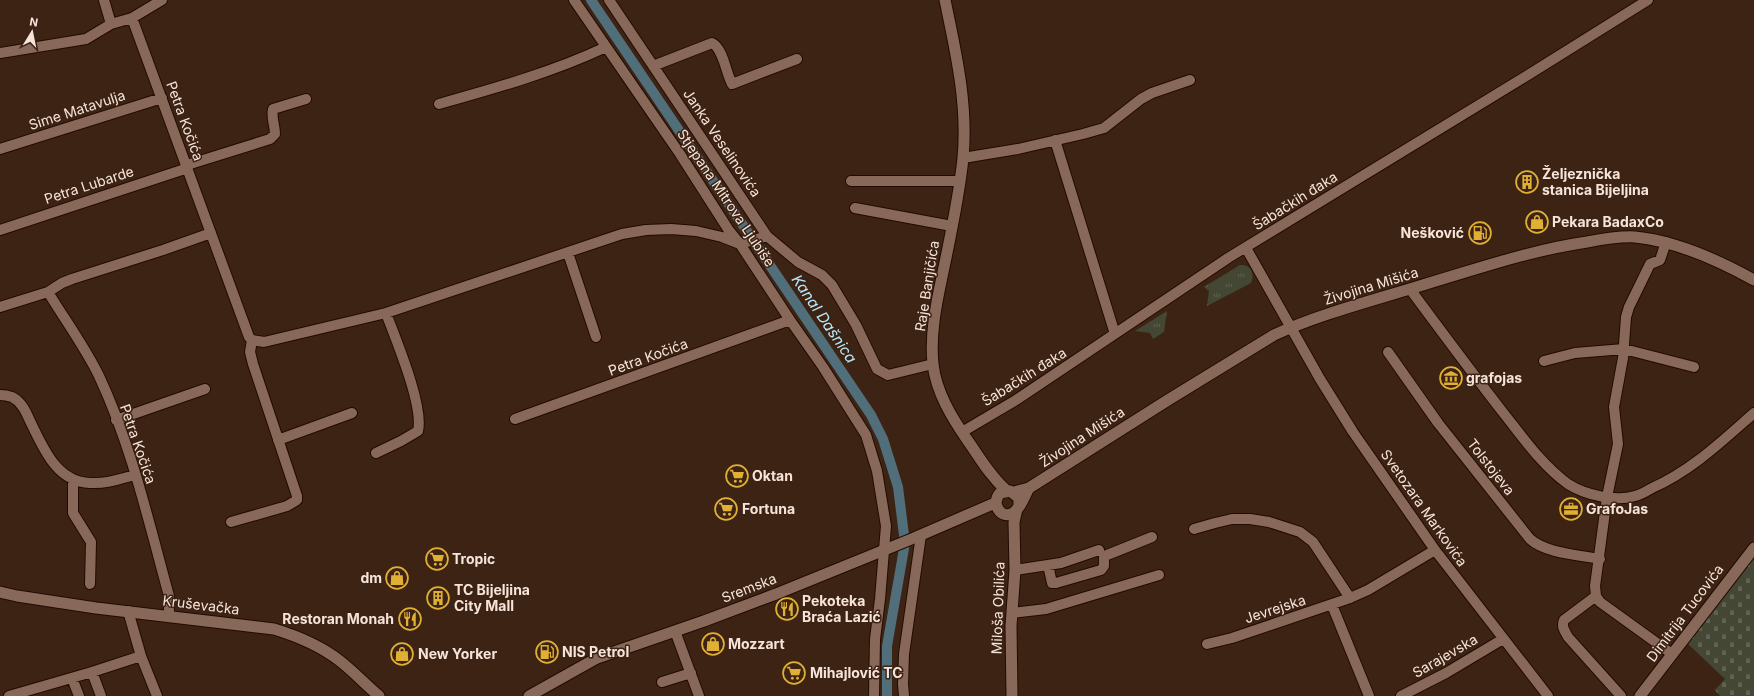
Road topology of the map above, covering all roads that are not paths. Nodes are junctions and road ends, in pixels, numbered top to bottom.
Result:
1 (104, 0) edge
2 (162, 0) edge
3 (574, 0) edge
4 (609, 0) edge
5 (945, 0) edge
6 (1648, 0) edge
7 (132, 18) junction
8 (111, 24) junction
9 (606, 47) junction
10 (0, 53) edge
11 (797, 59) dead end
12 (653, 66) junction
13 (1190, 80) dead end
14 (162, 98) junction
15 (306, 99) dead end
16 (439, 104) dead end
17 (1055, 140) junction
18 (0, 149) edge
19 (963, 158) junction
20 (187, 167) junction
21 (851, 181) dead end
22 (960, 181) junction
23 (855, 208) dead end
24 (952, 226) junction
25 (0, 230) edge
26 (212, 233) junction
27 (764, 236) junction
28 (1666, 242) junction
29 (743, 243) junction
30 (1246, 248) junction
31 (568, 252) junction
32 (1754, 280) edge
33 (1410, 289) junction
34 (48, 292) junction
35 (0, 307) edge
36 (386, 313) junction
37 (790, 320) junction
38 (1292, 327) junction
39 (1114, 334) junction
40 (596, 337) dead end
41 (252, 340) junction
42 (1624, 349) junction
43 (1388, 352) dead end
44 (1544, 361) dead end
45 (933, 364) junction
46 (1694, 368) dead end
47 (205, 389) dead end
48 (0, 395) edge
49 (352, 413) dead end
50 (1754, 413) edge
51 (515, 419) dead end
52 (116, 420) junction
53 (962, 432) junction
54 (278, 440) junction
55 (376, 452) dead end
56 (135, 475) junction
57 (73, 480) junction
58 (994, 480) junction
59 (1029, 488) junction
60 (1010, 491) junction
61 (1608, 497) junction
62 (998, 507) junction
63 (1018, 508) junction
64 (231, 522) dead end
65 (1014, 522) junction
66 (1194, 529) dead end
67 (917, 537) junction
68 (1152, 537) dead end
69 (1754, 548) edge
70 (884, 550) junction
71 (1099, 550) dead end
72 (1435, 550) junction
73 (1600, 559) junction
74 (1048, 565) junction
75 (1014, 570) junction
76 (1159, 575) dead end
77 (90, 584) dead end
78 (0, 592) edge
79 (1596, 596) junction
80 (1350, 598) junction
81 (1332, 605) junction
82 (128, 611) junction
83 (1012, 613) junction
84 (169, 616) junction
85 (675, 631) junction
86 (1503, 639) junction
87 (1207, 644) dead end
88 (1672, 654) junction
89 (141, 656) junction
90 (92, 672) junction
91 (691, 673) junction
92 (72, 678) junction
93 (662, 682) dead end
94 (9, 696) edge
95 (79, 696) edge
96 (102, 696) edge
97 (157, 696) edge
98 (379, 696) edge
99 (529, 696) edge
100 (699, 696) edge
101 (874, 696) edge
102 (904, 696) edge
103 (1012, 696) edge
104 (1370, 696) edge
105 (1401, 696) edge
106 (1548, 696) edge
107 (1621, 696) edge
108 (1640, 696) edge

1 - 8 street
2 - 7 street
3 - 9 street, Stjepana Mitrova Ljubiše
4 - 12 street, Janka Veselinovića
5 - 19 main road, Raje Banjičića
6 - 30 street, Šabačkih đaka
7 - 8 street
7 - 14 street, Petra Kočića
8 - 10 street
9 - 16 street
9 - 29 street, Stjepana Mitrova Ljubiše
11 - 12 street
12 - 27 street, Janka Veselinovića
13 - 17 street
14 - 18 street, Sime Matavulja
14 - 20 street, Petra Kočića
15 - 20 street, Petra Lubarde
17 - 19 street
17 - 39 street
19 - 22 main road, Raje Banjičića
20 - 25 street, Petra Lubarde
20 - 26 street, Petra Kočića
21 - 22 street
22 - 24 main road, Raje Banjičića
23 - 24 street, Raje Banjičića
24 - 45 main road, Raje Banjičića
26 - 34 street
26 - 41 street, Petra Kočića
27 - 29 street
27 - 45 street
28 - 32 main road, Živojina Mišića
28 - 33 main road, Živojina Mišića
28 - 42 street
29 - 31 street
29 - 37 street, Stjepana Mitrova Ljubiše
30 - 38 street, Svetozara Markovića
30 - 39 street, Šabačkih đaka
31 - 36 street
31 - 40 street
33 - 38 main road, Živojina Mišića
33 - 61 street
34 - 35 street
34 - 52 street, Petra Kočića
36 - 41 street
36 - 55 street
37 - 51 street, Petra Kočića
37 - 70 street, Stjepana Mitrova Ljubiše
38 - 59 main road, Živojina Mišića
38 - 72 street, Svetozara Markovića
39 - 53 street, Šabačkih đaka
41 - 54 street, Petra Kočića
42 - 44 street
42 - 46 street
42 - 61 street
43 - 73 street, Tolstojeva
45 - 53 main road, Raje Banjičića
47 - 52 street
48 - 57 street
49 - 54 street
50 - 61 street
52 - 56 street, Petra Kočića
53 - 58 main road, Raje Banjičića
54 - 64 street, Petra Kočića
56 - 57 street
56 - 84 street, Petra Kočića
57 - 77 street
58 - 60 main road
58 - 62 main road
59 - 60 main road
59 - 63 main road, Miloša Obilića
60 - 62 main road
60 - 63 main road
61 - 73 street
62 - 63 main road
62 - 65 main road
62 - 67 main road, Sremska
63 - 65 main road, Miloša Obilića
65 - 75 main road, Miloša Obilića
66 - 80 street
67 - 70 main road, Sremska
67 - 102 street
68 - 74 street
69 - 88 main road, Dimitrija Tucovića
70 - 85 main road, Sremska
70 - 101 street, Stjepana Mitrova Ljubiše
71 - 74 street
72 - 80 street, Jevrejska
72 - 86 street, Svetozara Markovića
73 - 79 street
74 - 75 street
75 - 83 main road, Miloša Obilića
76 - 83 street
78 - 82 main road, Kruševačka
79 - 88 street
79 - 107 street
80 - 81 street, Jevrejska
81 - 87 street, Jevrejska
81 - 104 street
82 - 84 main road, Kruševačka
82 - 89 street
83 - 103 main road, Miloša Obilića
84 - 98 main road, Kruševačka
85 - 91 street
85 - 99 main road, Sremska
86 - 105 street, Sarajevska
86 - 106 street, Svetozara Markovića
88 - 108 main road, Dimitrija Tucovića
89 - 90 street
89 - 97 street
90 - 92 street
90 - 96 street
91 - 93 street
91 - 100 street
92 - 94 street
92 - 95 street

